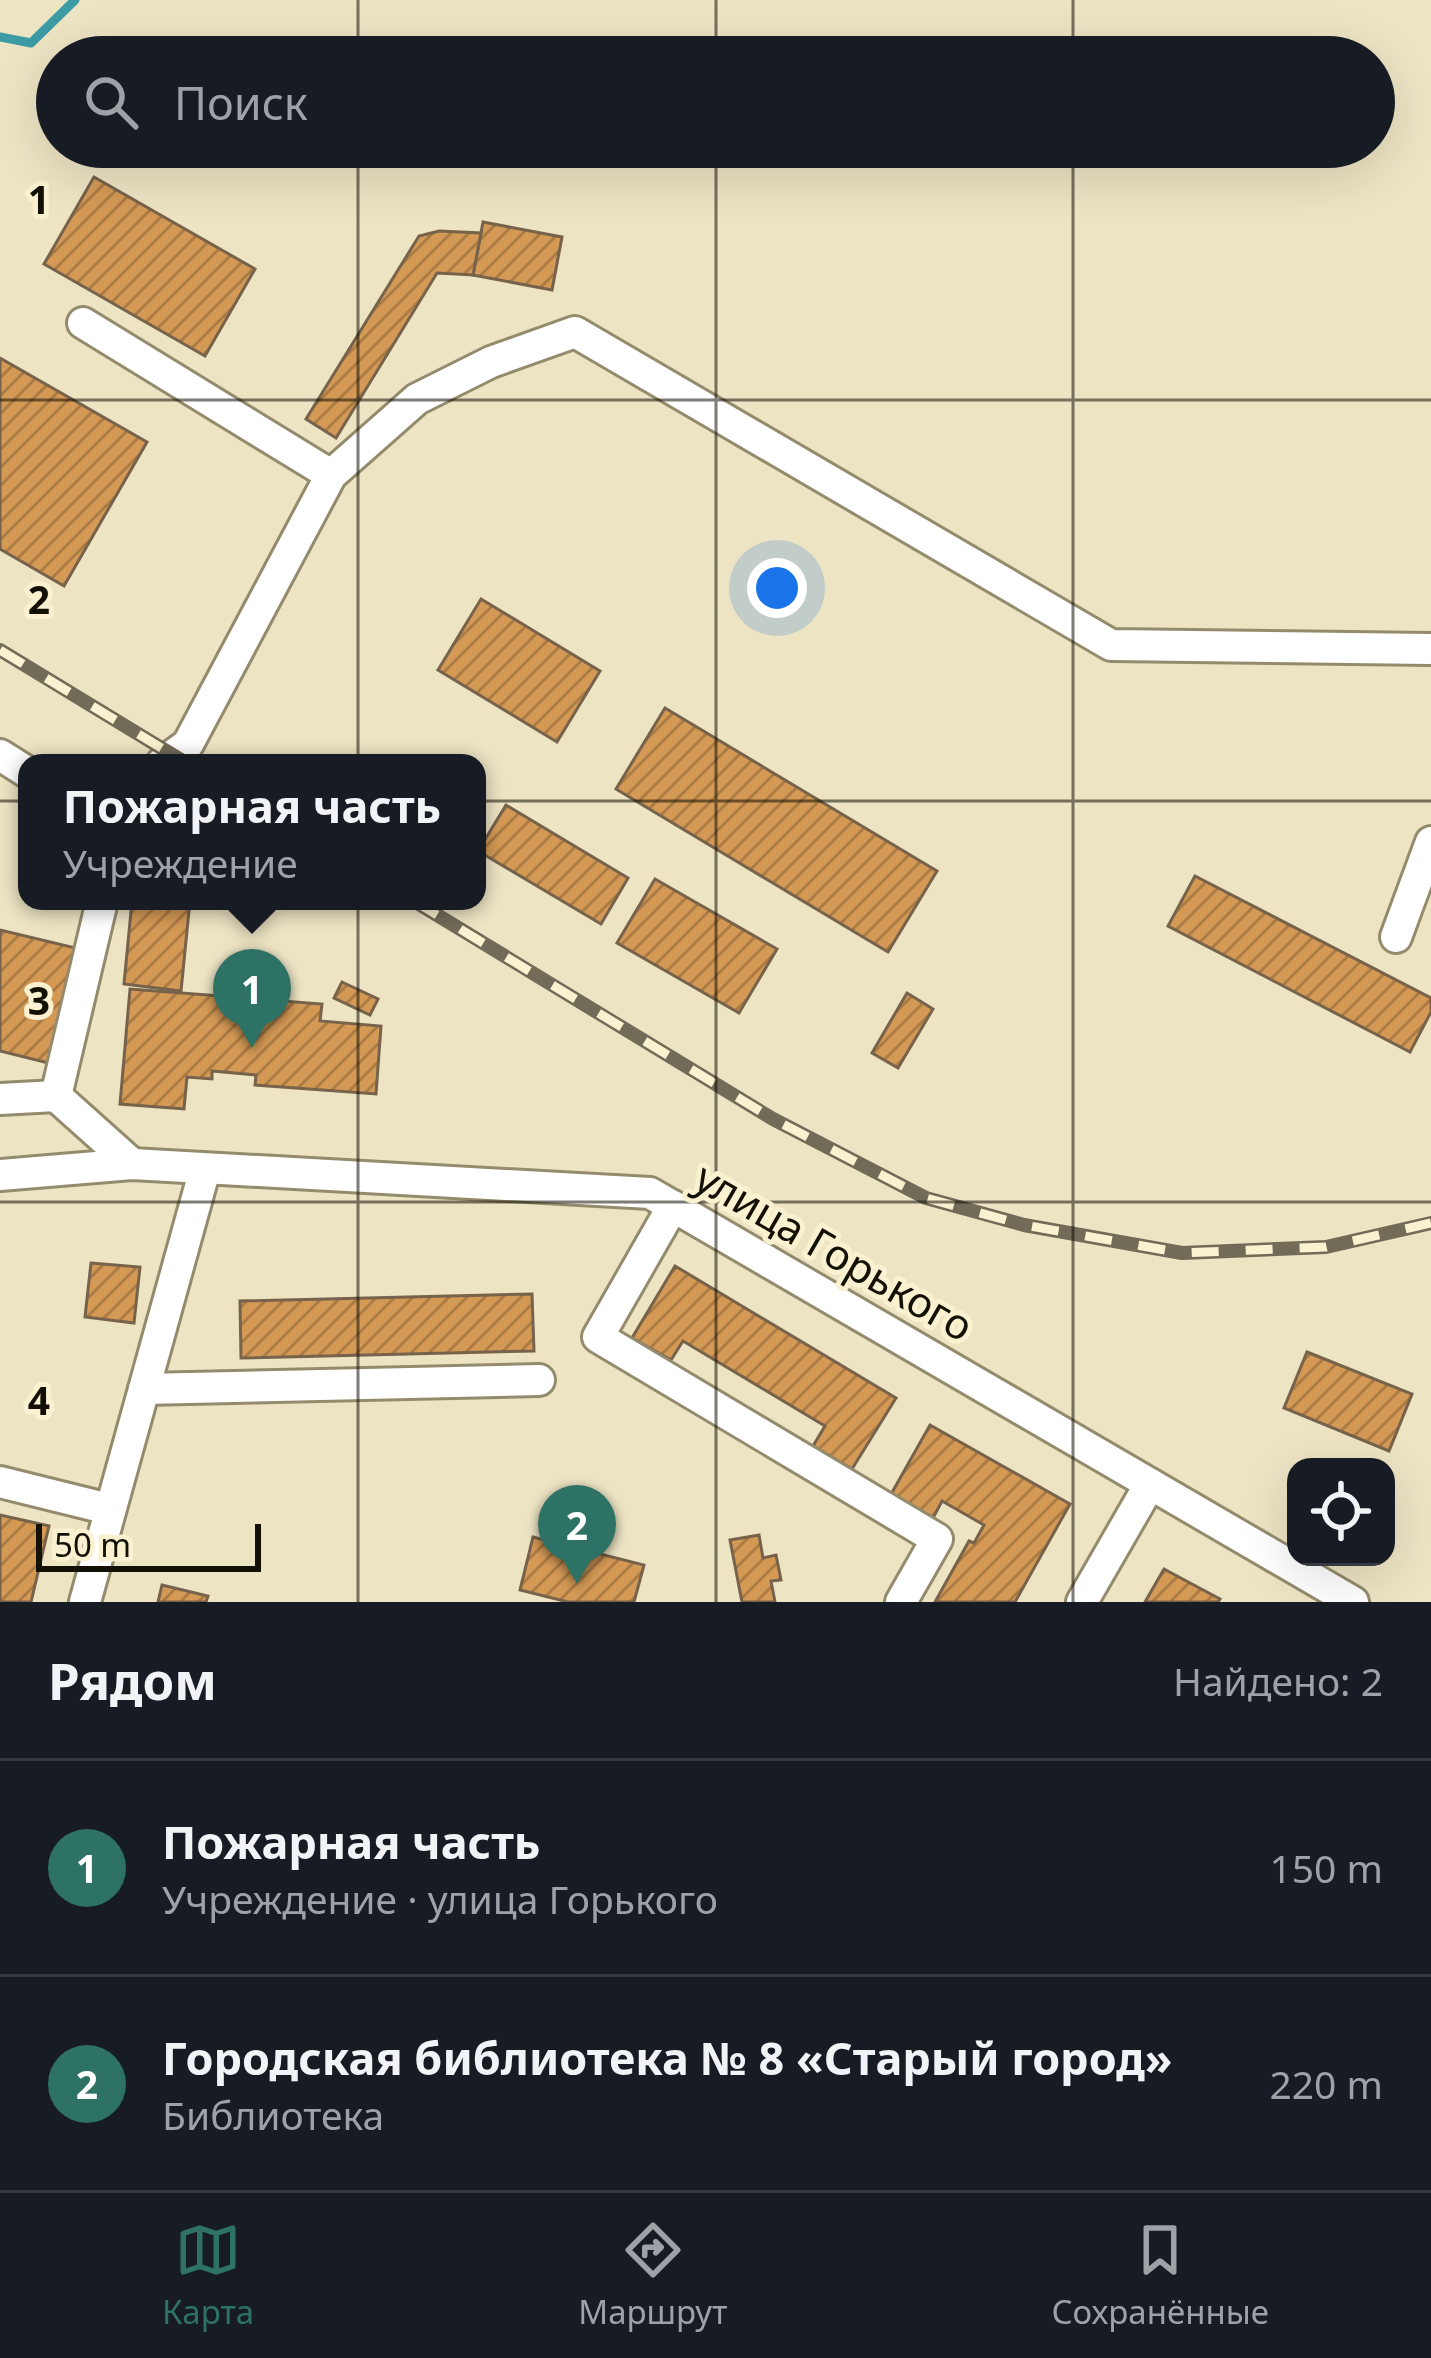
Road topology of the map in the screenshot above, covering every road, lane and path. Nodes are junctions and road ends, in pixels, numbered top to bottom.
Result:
1 (83, 322) dead end
2 (331, 476) junction
3 (1431, 649) edge
4 (174, 754) edge
5 (1431, 842) edge
6 (100, 910) edge
7 (1396, 937) dead end
8 (56, 1096) junction
9 (0, 1099) edge
10 (132, 1164) junction
11 (205, 1169) junction
12 (0, 1175) edge
13 (673, 1206) junction
14 (539, 1380) dead end
15 (144, 1389) junction
16 (0, 1482) edge
17 (1150, 1484) junction
18 (109, 1509) junction
19 (85, 1602) edge
20 (901, 1602) edge
21 (1082, 1602) edge
22 (1353, 1602) edge

1 - 2 street
2 - 3 street
2 - 4 street
5 - 7 street
6 - 8 street
8 - 9 street
8 - 10 street
10 - 11 street, улица Горького
10 - 12 street, улица Горького
11 - 13 street, улица Горького
11 - 15 street
13 - 17 street, улица Горького
13 - 20 street
14 - 15 street
15 - 18 street
16 - 18 street
17 - 21 street
17 - 22 street, улица Горького
18 - 19 street

